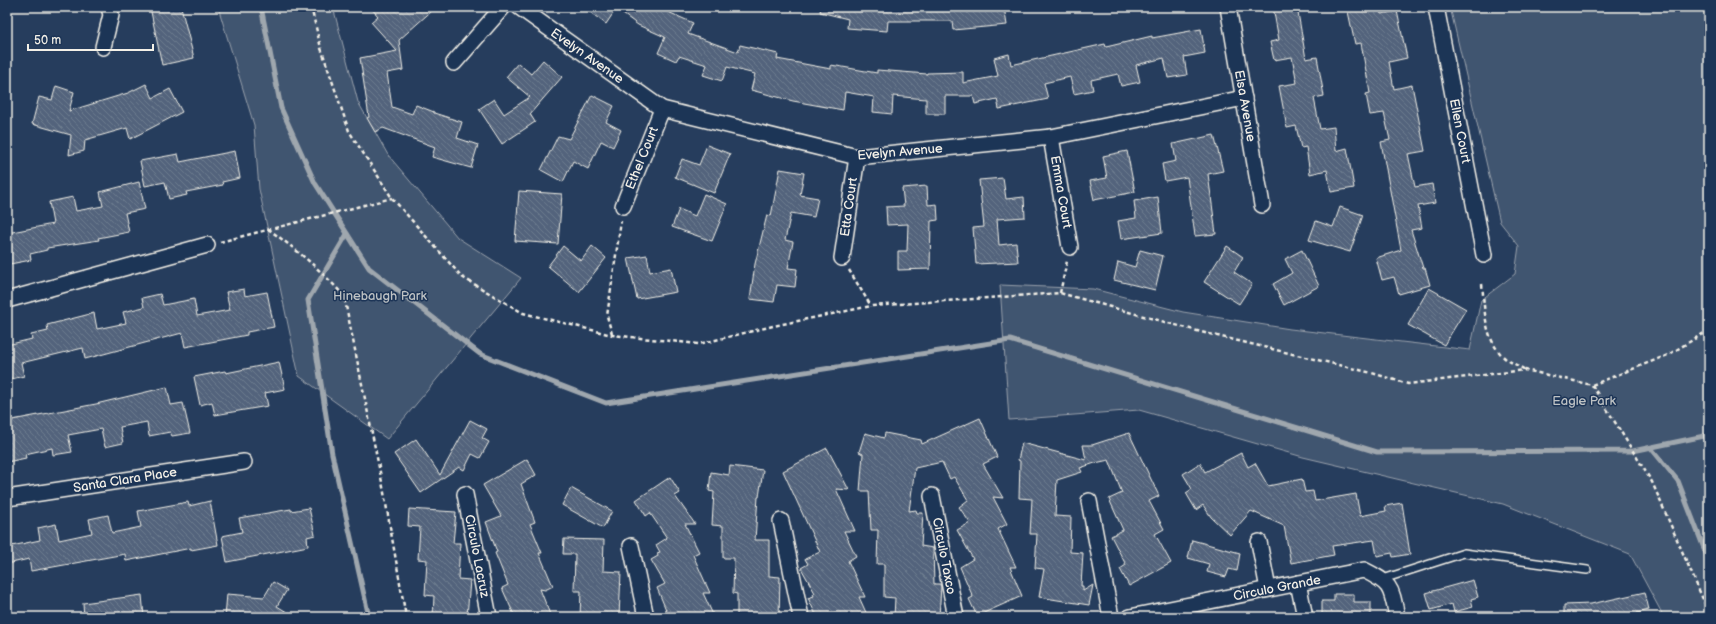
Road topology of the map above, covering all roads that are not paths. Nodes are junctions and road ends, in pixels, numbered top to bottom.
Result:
1 (109, 7) edge
2 (503, 7) edge
3 (518, 7) edge
4 (1228, 7) edge
5 (1436, 7) edge
6 (103, 47) dead end
7 (454, 63) dead end
8 (1244, 98) junction
9 (662, 109) junction
10 (1051, 137) junction
11 (857, 157) junction
12 (1262, 204) dead end
13 (623, 206) road end
14 (207, 245) road end
15 (1070, 246) road end
16 (1484, 255) dead end
17 (842, 258) road end
18 (7, 300) edge
19 (244, 462) dead end
20 (465, 494) dead end
21 (932, 496) dead end
22 (7, 498) edge
23 (1089, 501) dead end
24 (781, 521) dead end
25 (1259, 542) dead end
26 (631, 546) dead end
27 (1588, 570) dead end
28 (1382, 579) junction
29 (1298, 584) junction
30 (1268, 589) junction
31 (1147, 615) edge
32 (489, 617) edge
33 (646, 617) edge
34 (801, 617) edge
35 (956, 617) edge
36 (1112, 617) edge
37 (1130, 617) edge
38 (1305, 617) edge
39 (1397, 617) edge

1 - 6 street
2 - 7 street
3 - 9 street, Evelyn Avenue
4 - 8 street, Elsa Avenue
5 - 16 street, Ellen Court
8 - 10 street, Evelyn Avenue
8 - 12 street, Elsa Avenue
9 - 11 street, Evelyn Avenue
9 - 13 street, Ethel Court
10 - 11 street, Evelyn Avenue
10 - 15 street, Emma Court
11 - 17 street, Etta Court
14 - 18 street
19 - 22 street, Santa Clara Place
20 - 32 street, Circulo Lacruz
21 - 35 street, Circulo Taxco
23 - 36 street
24 - 34 street
25 - 30 street
26 - 33 street
27 - 28 lane
28 - 29 street, Circulo Grande
28 - 39 street, Circulo Grande
29 - 30 street, Circulo Grande
29 - 38 street
30 - 31 street, Circulo Grande
31 - 37 street, Circulo Grande

